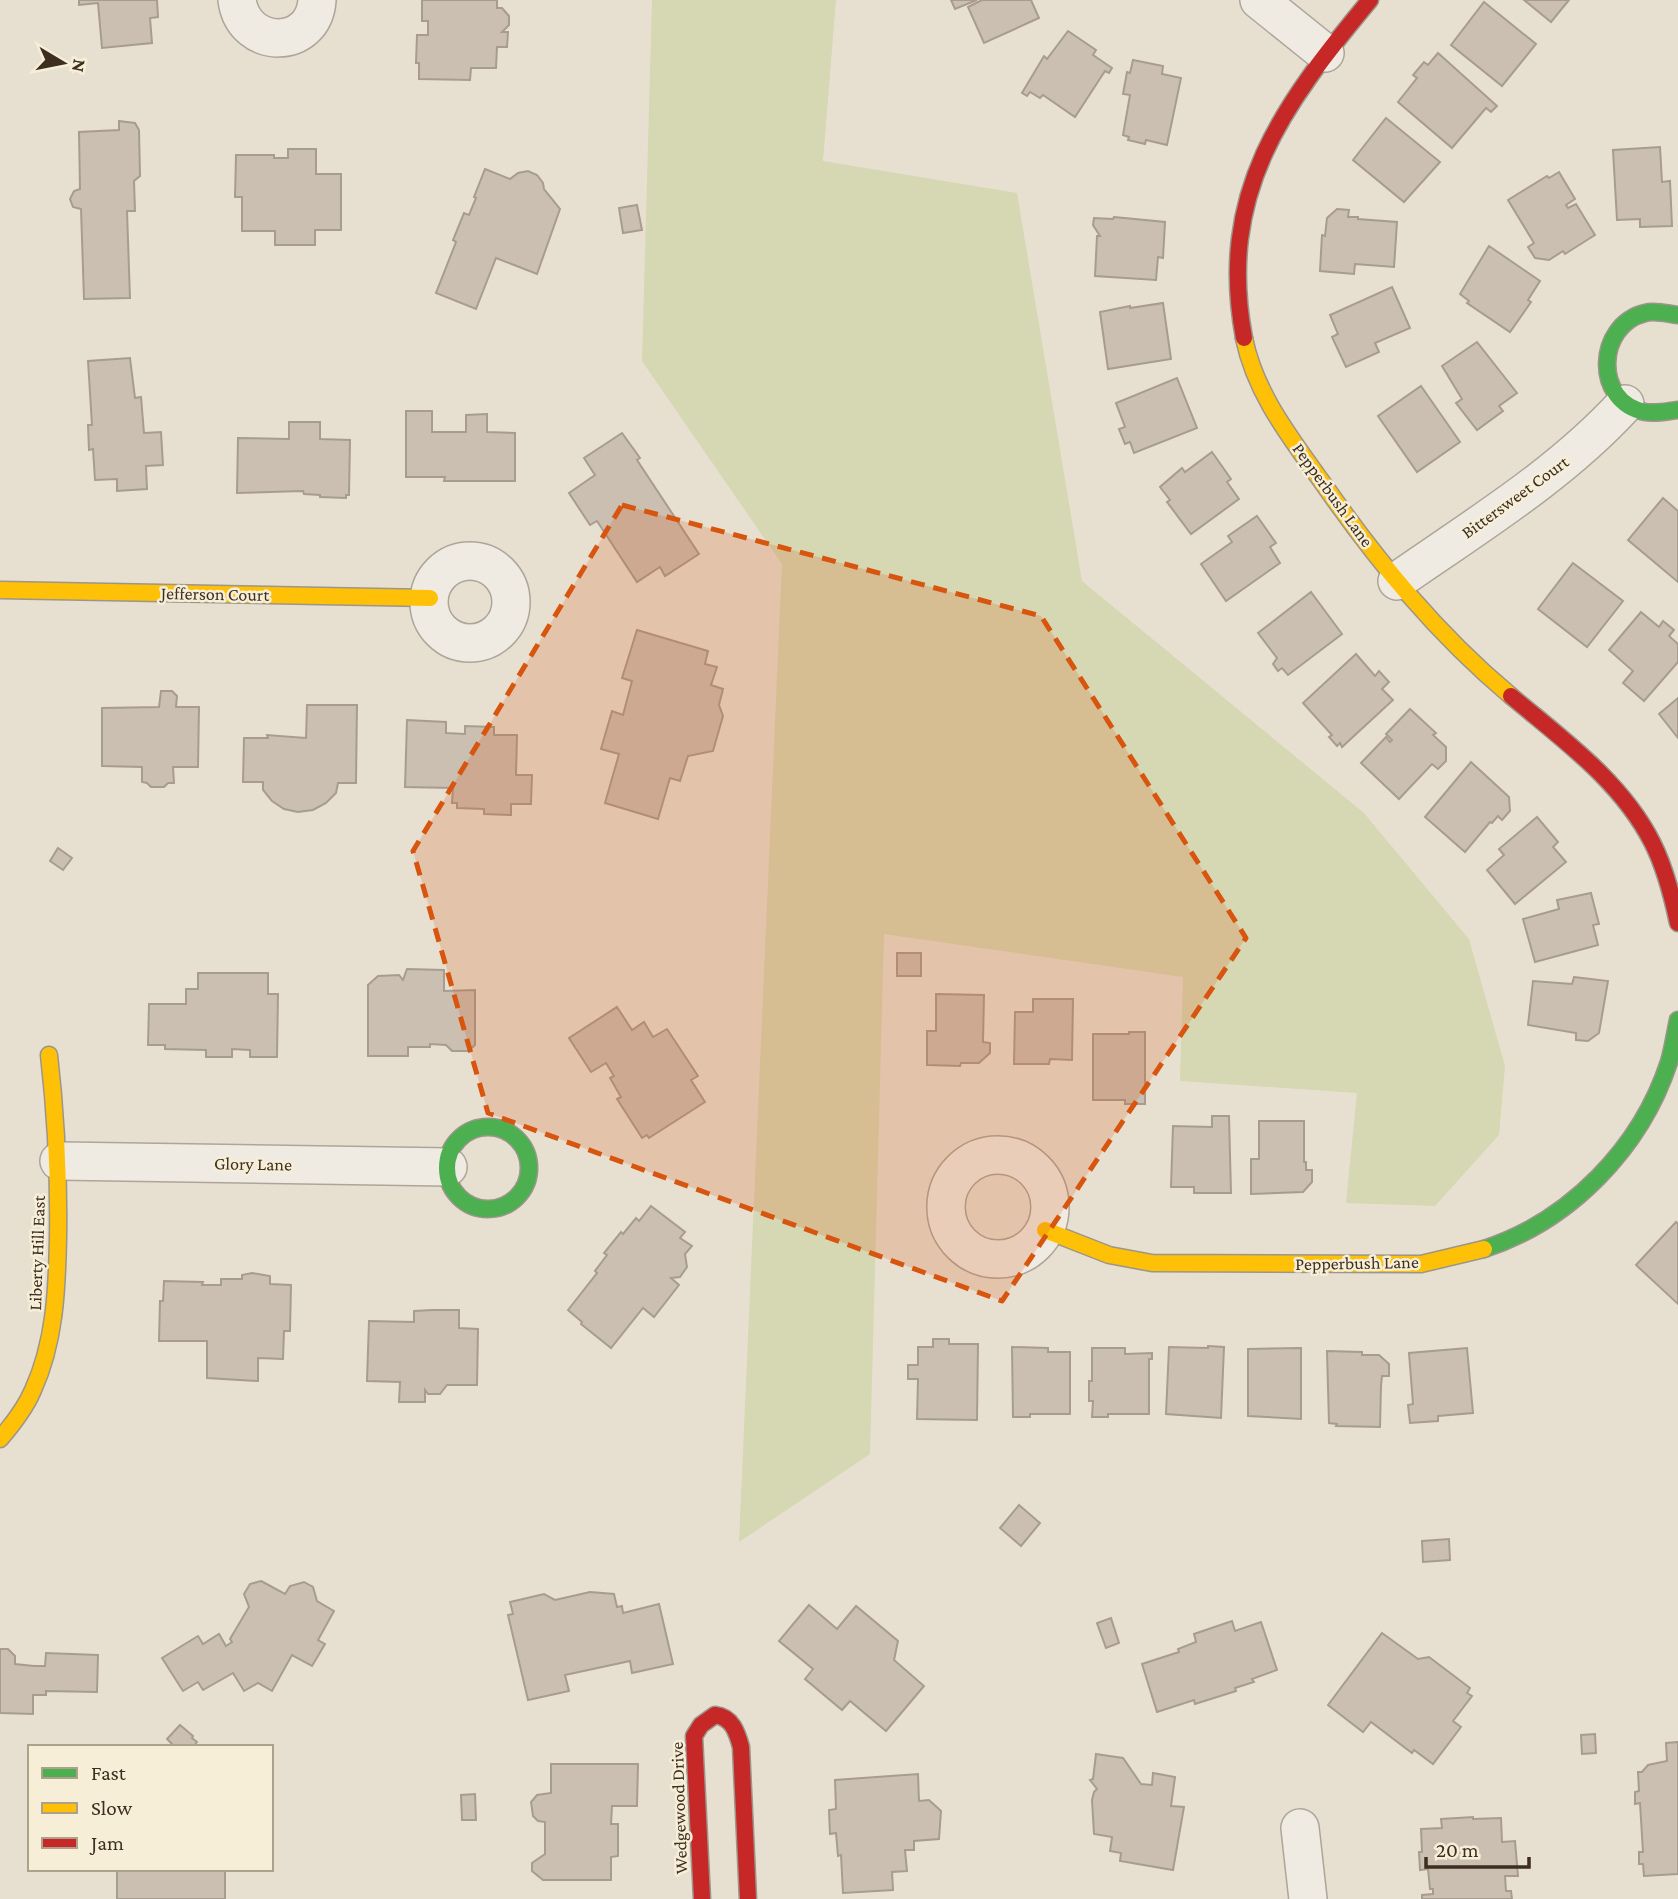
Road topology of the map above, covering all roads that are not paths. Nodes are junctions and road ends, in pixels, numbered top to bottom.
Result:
1 (237, 0) edge
2 (317, 0) edge
3 (1259, 0) edge
4 (1370, 0) edge
5 (1325, 53) junction
6 (1678, 315) edge
7 (1625, 404) junction
8 (1678, 410) edge
9 (1397, 581) junction
10 (0, 590) edge
11 (430, 598) dead end
12 (1678, 923) edge
13 (1678, 1020) edge
14 (49, 1055) dead end
15 (59, 1161) junction
16 (448, 1167) junction
17 (1045, 1230) dead end
18 (0, 1439) edge
19 (1300, 1828) dead end
20 (702, 1899) edge
21 (748, 1899) edge
22 (1308, 1899) edge

1 - 2 street
3 - 5 street
4 - 5 street, Pepperbush Lane
5 - 9 street, Pepperbush Lane
6 - 7 street
7 - 8 street
7 - 9 street, Bittersweet Court
9 - 12 street, Pepperbush Lane
10 - 11 street, Jefferson Court
13 - 17 street, Pepperbush Lane
14 - 15 street, Liberty Hill East
15 - 16 street, Glory Lane
15 - 18 street, Liberty Hill East
16 - 16 street
19 - 22 street
20 - 21 street, Wedgewood Drive

